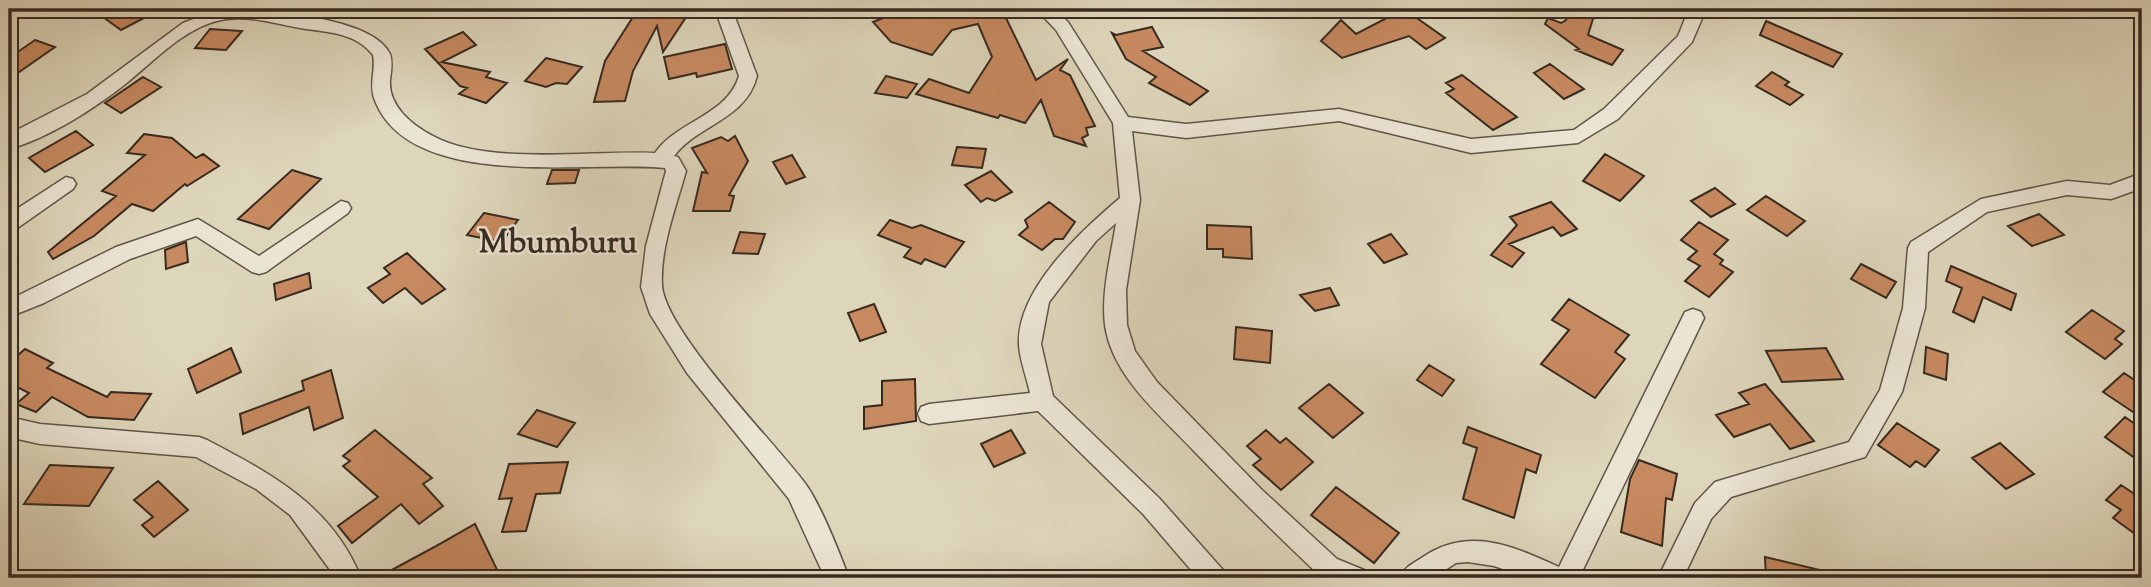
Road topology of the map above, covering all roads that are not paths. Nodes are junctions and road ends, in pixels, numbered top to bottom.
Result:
1 (723, 9) edge
2 (1044, 9) edge
3 (1697, 9) edge
4 (1122, 123) junction
5 (9, 142) edge
6 (661, 160) junction
7 (2142, 180) edge
8 (66, 184) dead end
9 (1130, 200) junction
10 (341, 208) dead end
11 (9, 224) edge
12 (9, 309) edge
13 (1693, 318) dead end
14 (1043, 401) junction
15 (929, 414) dead end
16 (9, 427) edge
17 (349, 578) edge
18 (837, 578) edge
19 (1214, 578) edge
20 (1355, 578) edge
21 (1412, 578) edge
22 (1556, 578) edge
23 (1566, 578) edge
24 (1670, 578) edge

1 - 6 street
2 - 4 street
3 - 4 street
4 - 9 street
5 - 6 street
6 - 18 street
7 - 24 street
8 - 11 street
9 - 14 street
9 - 20 street
10 - 12 street
13 - 23 street
14 - 15 street
14 - 19 street
16 - 17 street
21 - 22 street

